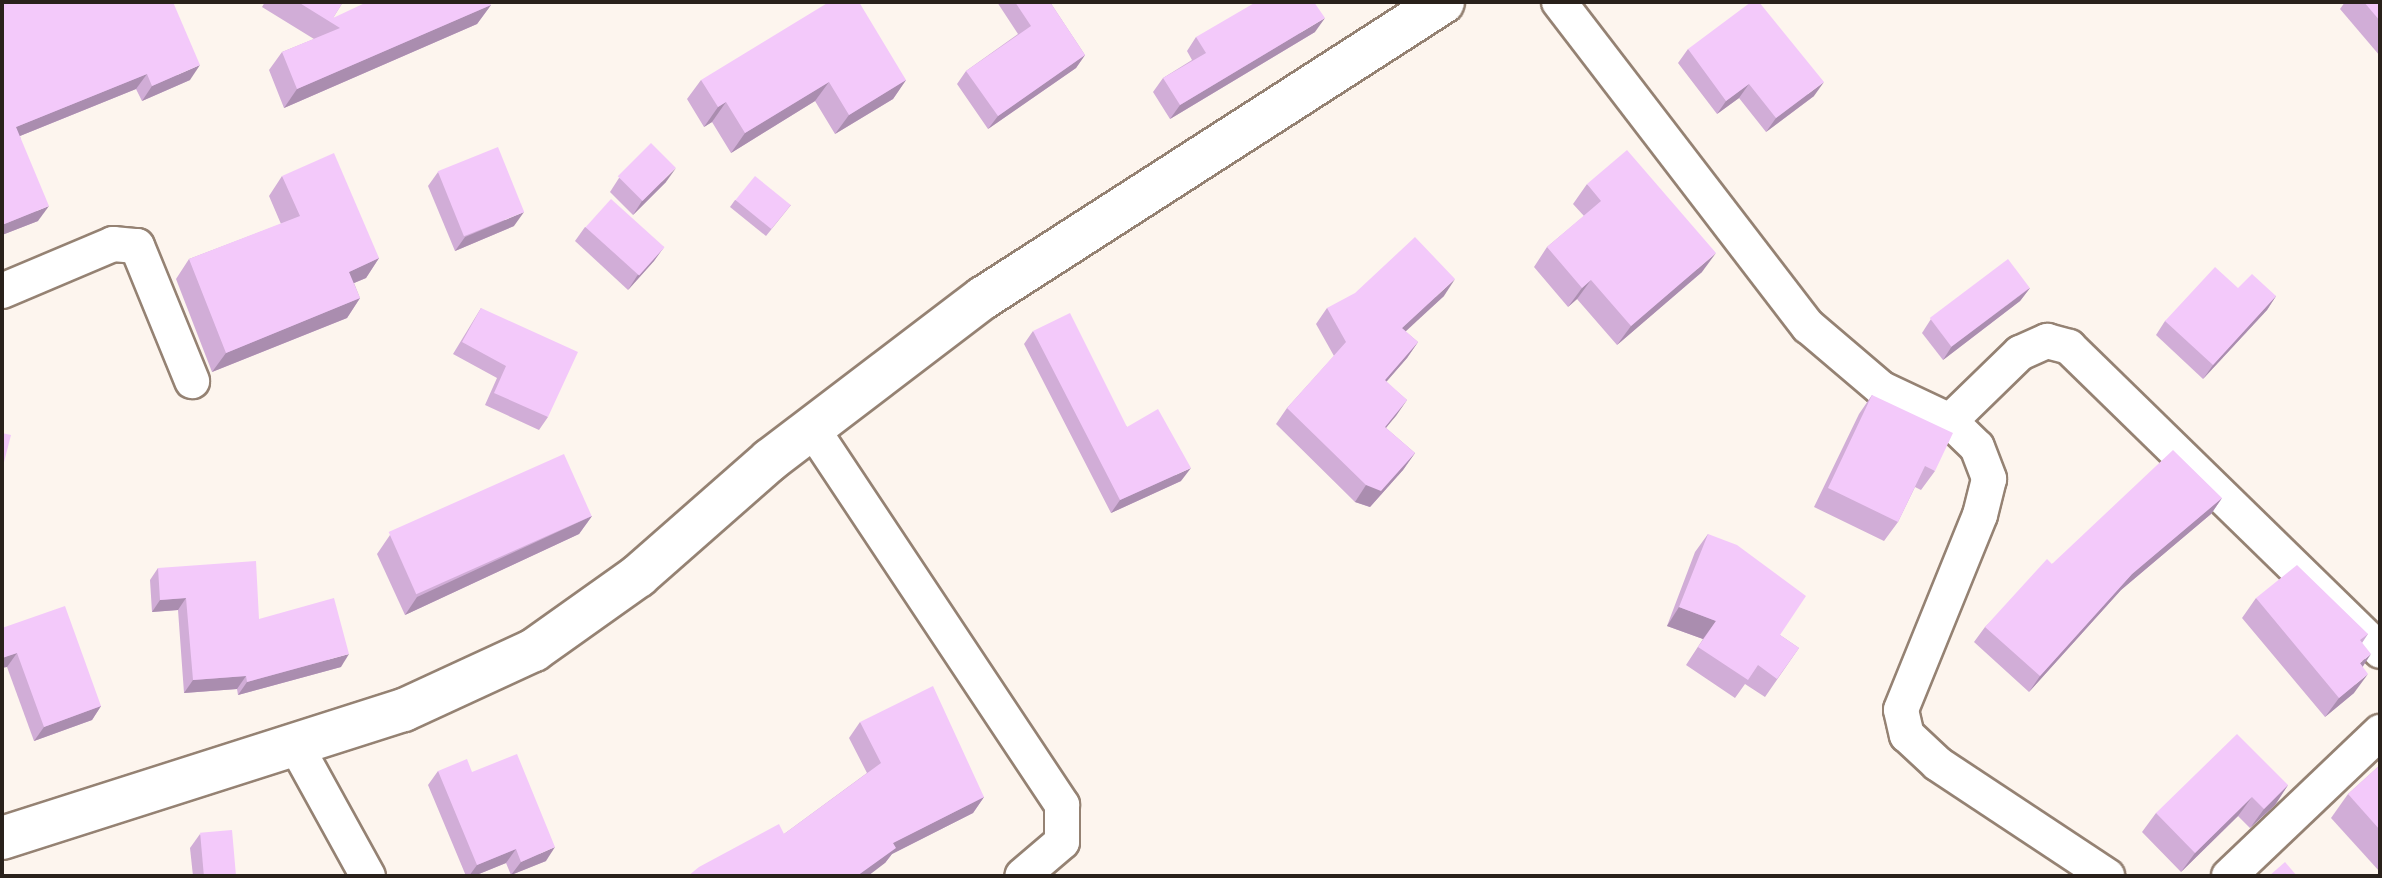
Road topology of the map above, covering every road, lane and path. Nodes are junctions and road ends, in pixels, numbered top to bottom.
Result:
1 (1443, 2) edge
2 (1559, 2) edge
3 (2, 291) edge
4 (192, 381) dead end
5 (1950, 421) junction
6 (811, 427) junction
7 (2380, 651) edge
8 (2380, 732) edge
9 (295, 744) junction
10 (2, 838) edge
11 (368, 876) edge
12 (1022, 876) edge
13 (2107, 876) edge
14 (2229, 876) edge

1 - 6 street
2 - 5 street
3 - 4 street
5 - 7 street
5 - 13 street
6 - 9 street
6 - 12 street
8 - 14 street
9 - 10 street
9 - 11 street

